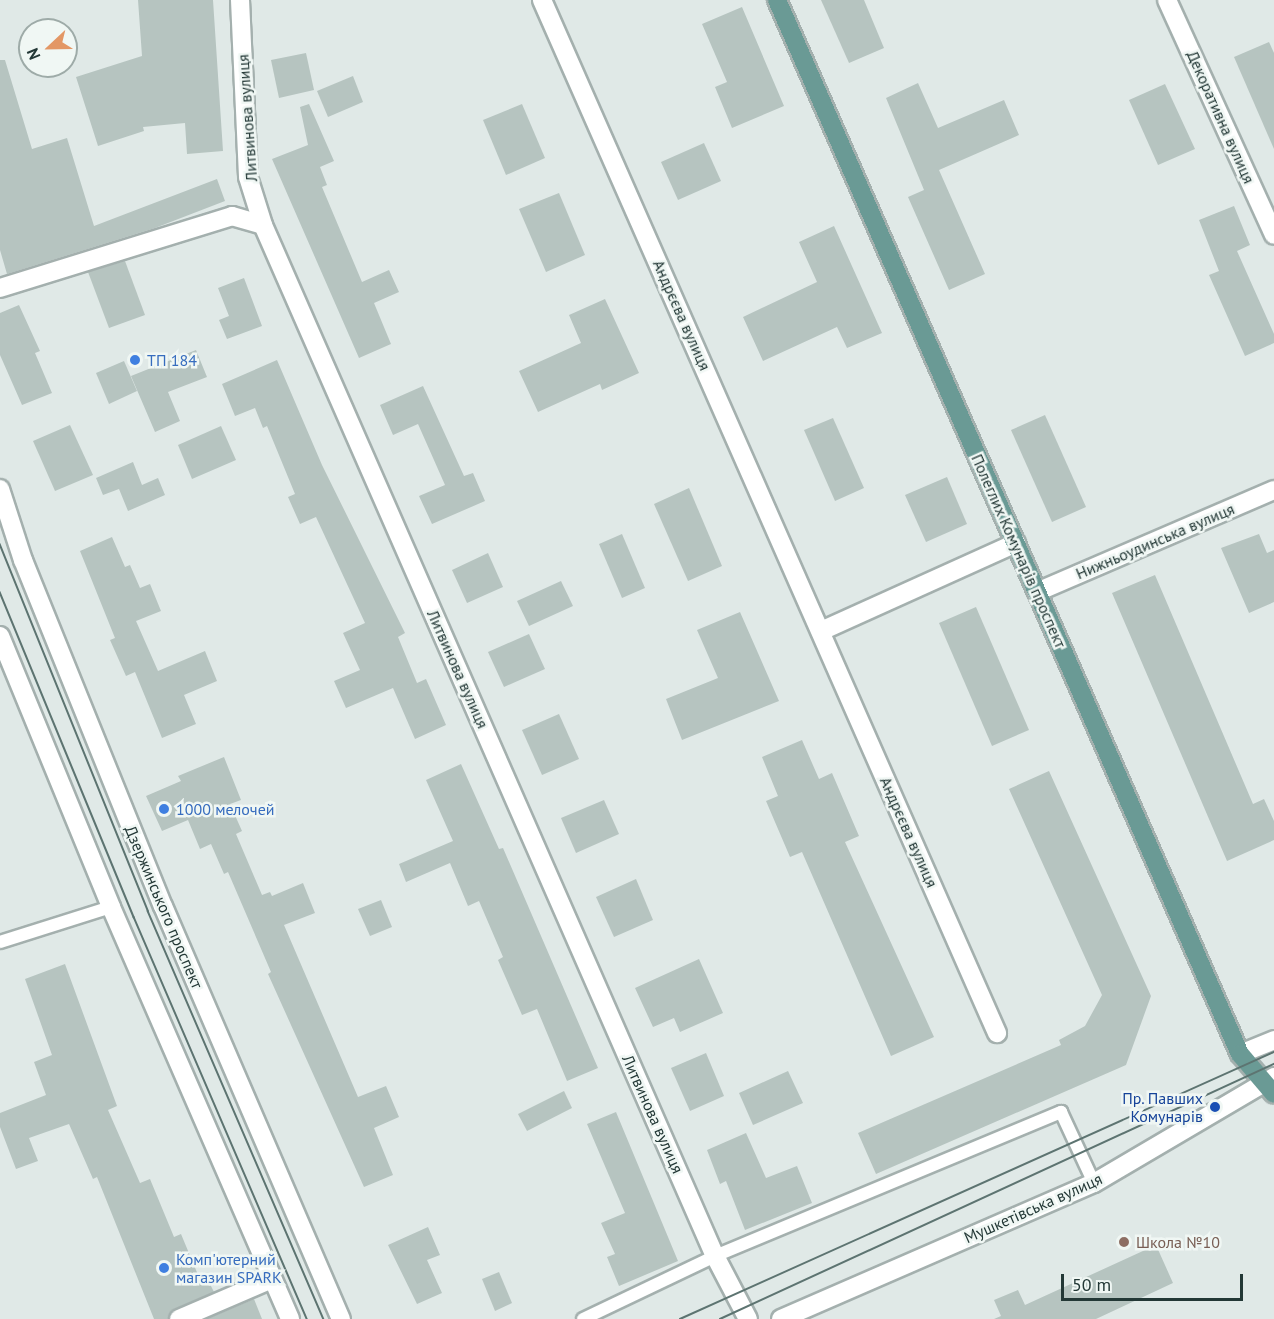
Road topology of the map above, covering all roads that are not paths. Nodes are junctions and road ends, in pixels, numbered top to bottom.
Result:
1 (240, 0) edge
2 (542, 0) edge
3 (777, 0) edge
4 (1167, 0) edge
5 (263, 225) junction
6 (1274, 235) edge
7 (0, 288) edge
8 (0, 489) edge
9 (1274, 490) edge
10 (1016, 543) junction
11 (1037, 592) junction
12 (821, 631) junction
13 (0, 636) edge
14 (111, 908) junction
15 (0, 942) edge
16 (997, 1033) dead end
17 (1274, 1040) edge
18 (1240, 1054) junction
19 (1271, 1084) edge
20 (1094, 1183) junction
21 (715, 1256) junction
22 (272, 1279) junction
23 (179, 1319) edge
24 (290, 1319) edge
25 (341, 1319) edge
26 (583, 1319) edge
27 (748, 1319) edge
28 (781, 1319) edge

1 - 5 street, Литвинова вулиця
2 - 12 street, Андрєєва вулиця
3 - 10 main road, Полеглих Комунарів проспект
4 - 6 street, Декоративна вулиця
5 - 7 street
5 - 21 street, Литвинова вулиця
8 - 25 street, Дзержинського проспект
9 - 11 street, Нижньоудинська вулиця
10 - 11 main road, Полеглих Комунарів проспект
10 - 12 street
11 - 18 main road, Полеглих Комунарів проспект
12 - 16 street, Андрєєва вулиця
13 - 14 street
14 - 15 lane
14 - 22 street
17 - 18 street
18 - 19 main road, Полеглих Комунарів проспект
19 - 20 street, Мушкетівська вулиця
20 - 21 lane
20 - 28 street, Мушкетівська вулиця
21 - 26 lane
21 - 27 street, Литвинова вулиця
22 - 23 street
22 - 24 street

